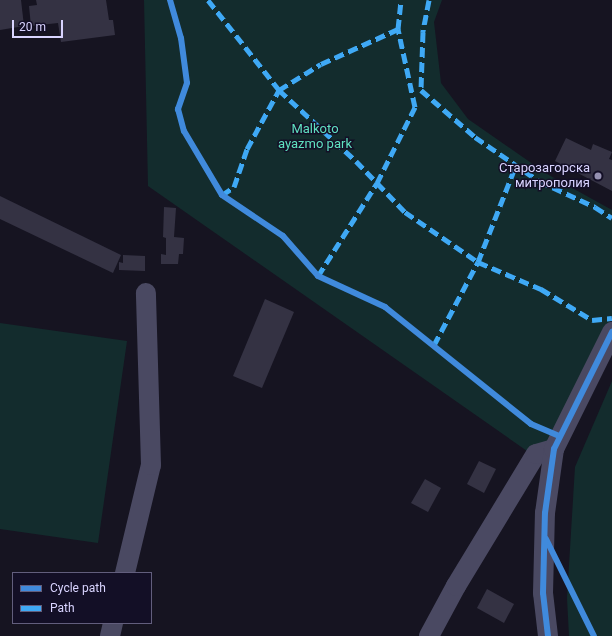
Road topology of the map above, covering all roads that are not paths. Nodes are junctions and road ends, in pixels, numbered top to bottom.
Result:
1 (146, 293) dead end
2 (612, 332) edge
3 (554, 449) junction
4 (125, 572) edge
5 (113, 624) edge
6 (110, 636) edge
7 (428, 636) edge
8 (548, 636) edge

1 - 4 street
2 - 3 street
3 - 7 street
3 - 8 street
5 - 6 street

